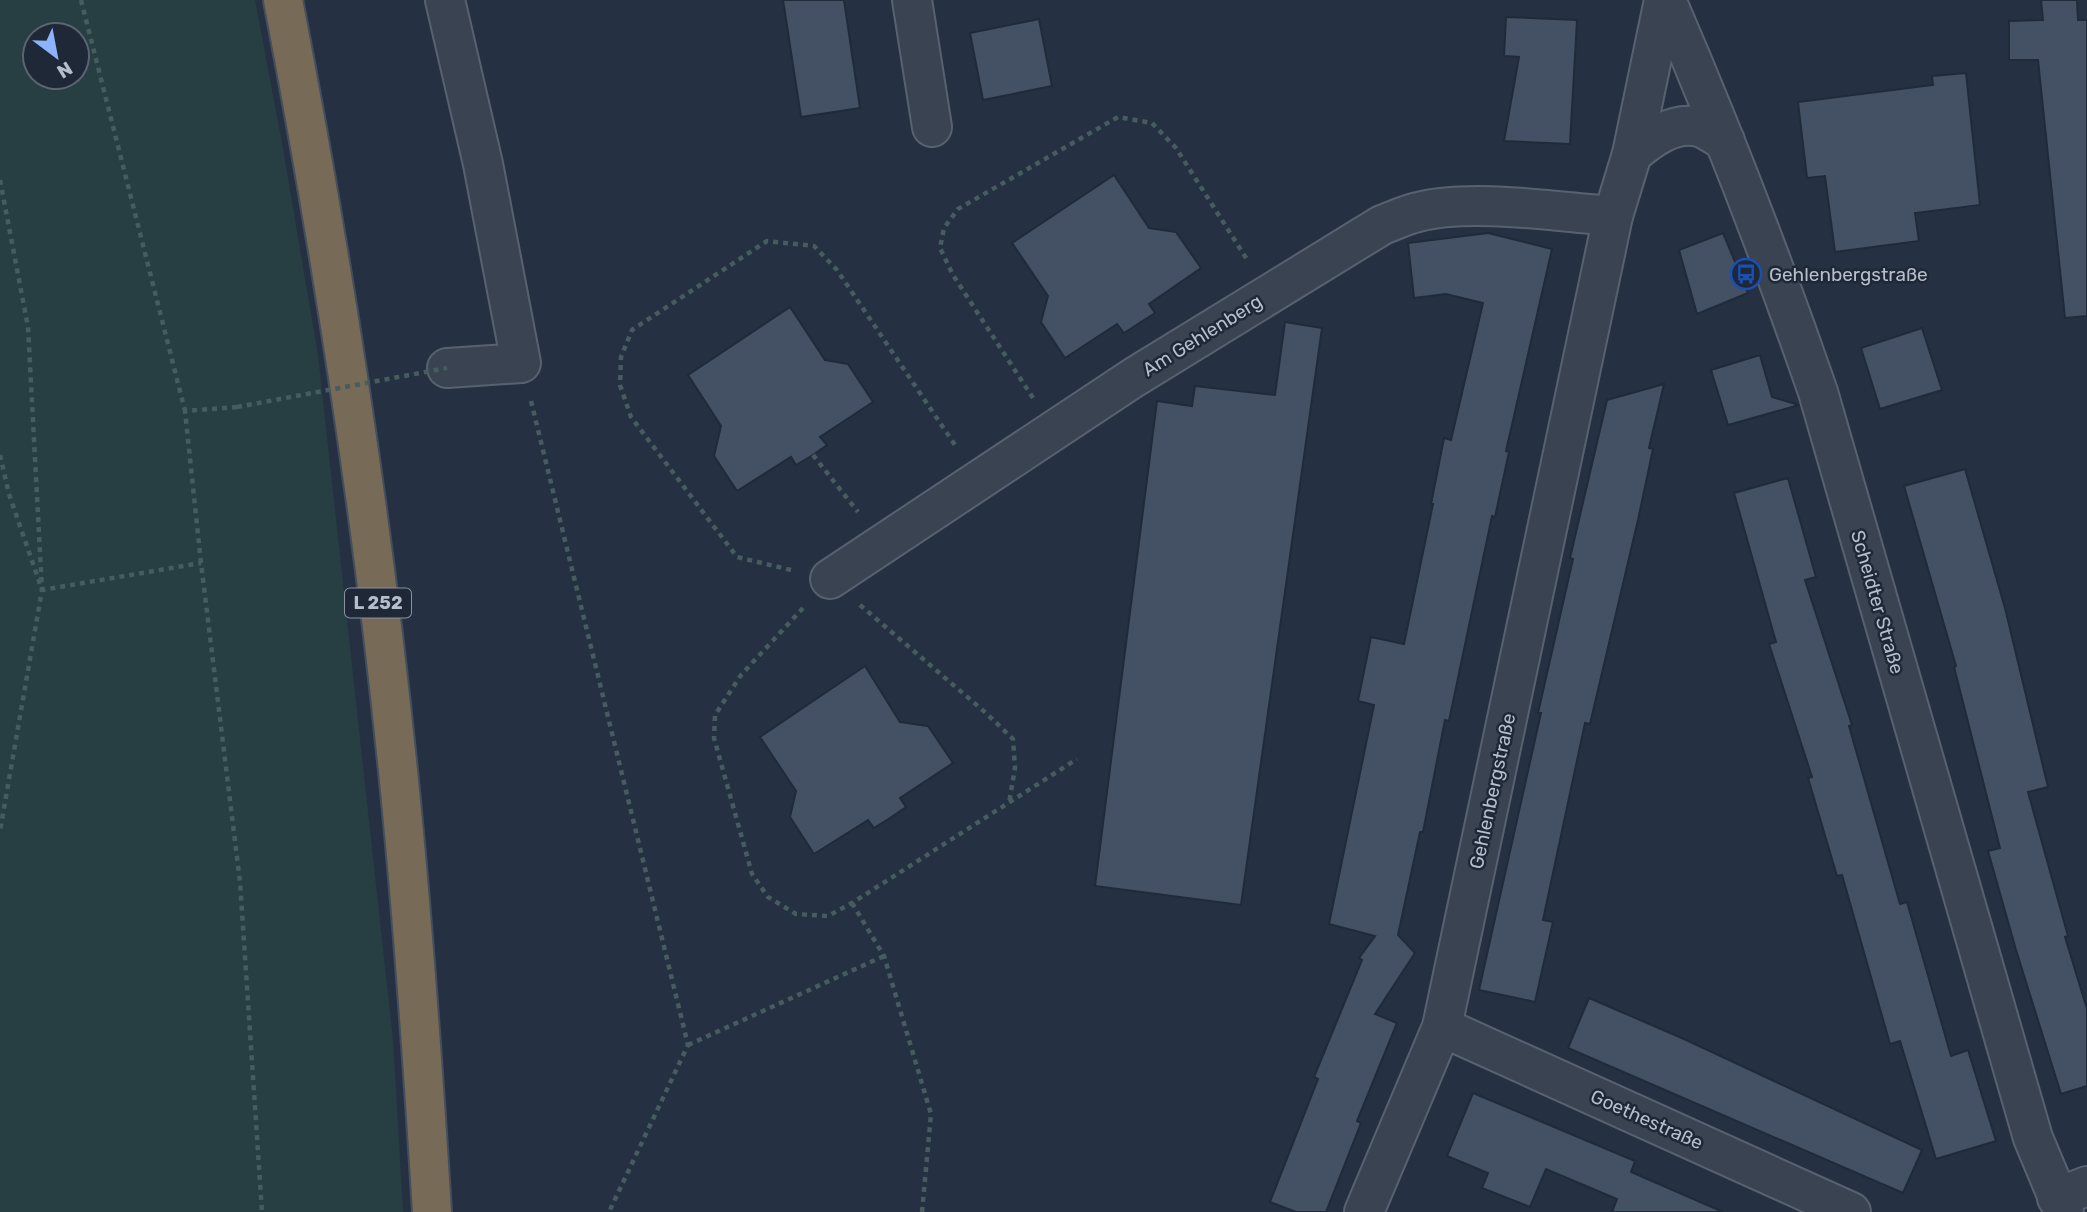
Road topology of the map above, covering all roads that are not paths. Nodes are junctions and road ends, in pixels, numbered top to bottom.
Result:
1 (283, 0) edge
2 (445, 0) edge
3 (912, 0) edge
4 (1665, 0) edge
5 (932, 127) dead end
6 (1725, 141) junction
7 (1632, 154) junction
8 (1614, 216) junction
9 (447, 368) road end
10 (830, 579) road end
11 (1443, 1027) junction
12 (2070, 1199) edge
13 (432, 1212) edge
14 (1364, 1212) edge
15 (1851, 1212) edge

1 - 13 highway, L 252
2 - 9 street
3 - 5 street
4 - 6 street, Scheidter Straße
4 - 7 street, Gehlenbergstraße
6 - 7 street
6 - 12 street, Scheidter Straße
7 - 8 street, Gehlenbergstraße
8 - 10 street, Am Gehlenberg
8 - 11 street, Gehlenbergstraße
11 - 14 street, Gehlenbergstraße
11 - 15 street, Goethestraße

